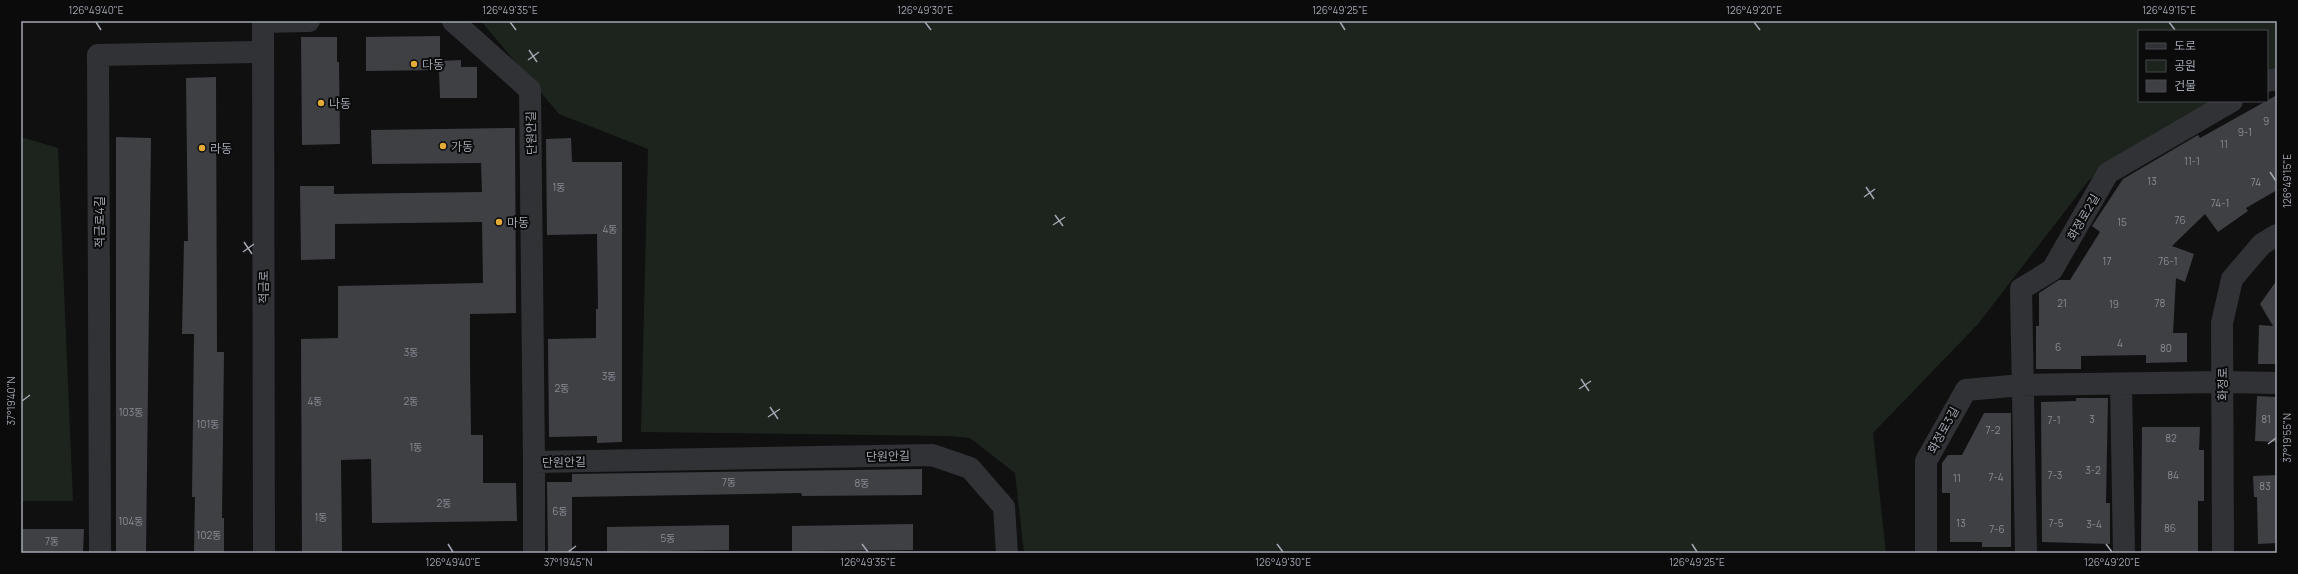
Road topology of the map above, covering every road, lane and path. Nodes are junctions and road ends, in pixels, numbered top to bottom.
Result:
1 (263, 21) edge
2 (309, 21) edge
3 (453, 21) edge
4 (262, 52) junction
5 (2230, 102) edge
6 (2277, 235) edge
7 (2222, 382) junction
8 (2277, 383) edge
9 (2121, 384) junction
10 (2022, 385) junction
11 (534, 462) junction
12 (100, 553) edge
13 (264, 553) edge
14 (534, 553) edge
15 (1007, 553) edge
16 (1926, 553) edge
17 (2026, 553) edge
18 (2124, 553) edge
19 (2223, 553) edge

1 - 2 street
1 - 4 street, 적금로
3 - 11 street, 단원안길
4 - 12 street, 적금로4길
4 - 13 street, 적금로
5 - 10 street, 화정로2길
6 - 7 street, 화정로
7 - 8 street, 화정로3길
7 - 9 street, 화정로3길
7 - 19 street, 화정로
9 - 10 street, 화정로3길
9 - 18 street
10 - 16 street, 화정로3길
10 - 17 street
11 - 14 street
11 - 15 street, 단원안길

